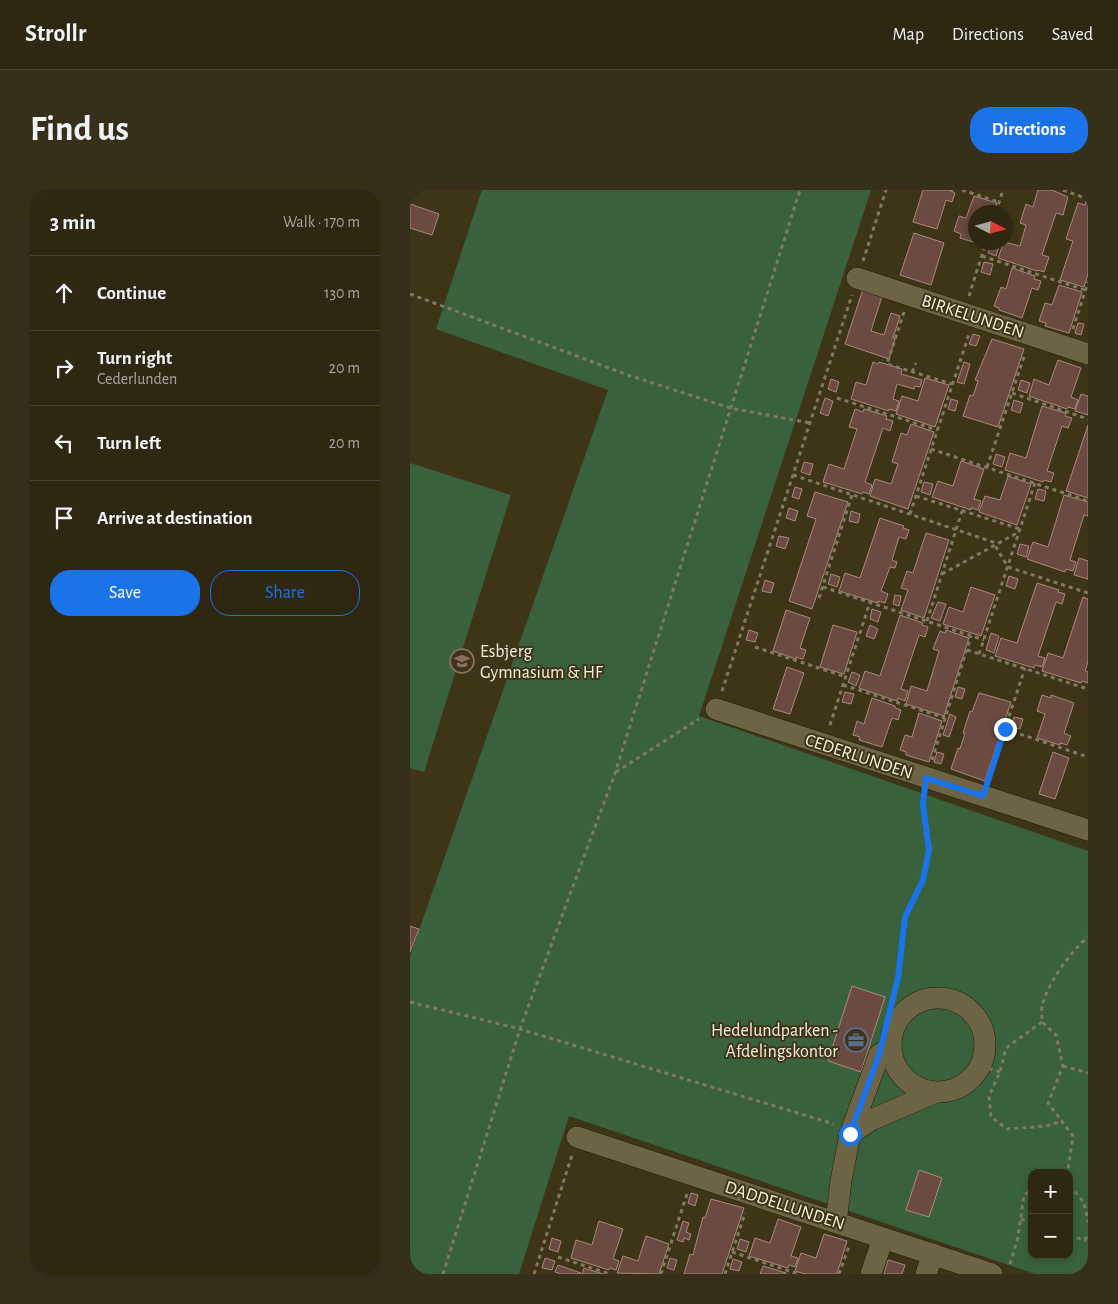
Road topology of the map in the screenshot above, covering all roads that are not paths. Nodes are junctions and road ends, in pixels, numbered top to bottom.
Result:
1 (857, 278) road end
2 (1088, 354) edge
3 (716, 709) road end
4 (1088, 830) edge
5 (885, 1051) junction
6 (934, 1093) junction
7 (850, 1134) junction
8 (578, 1136) road end
9 (845, 1225) junction
10 (883, 1238) junction
11 (930, 1264) edge
12 (1001, 1269) edge
13 (871, 1274) edge

1 - 2 street, BIRKELUNDEN
3 - 4 street, CEDERLUNDEN
5 - 6 street
5 - 6 street
5 - 7 street
6 - 7 street
7 - 9 street
8 - 9 street, DADDELLUNDEN
9 - 10 street, DADDELLUNDEN
10 - 11 street, DADDELLUNDEN
10 - 13 street
11 - 12 street, DADDELLUNDEN

